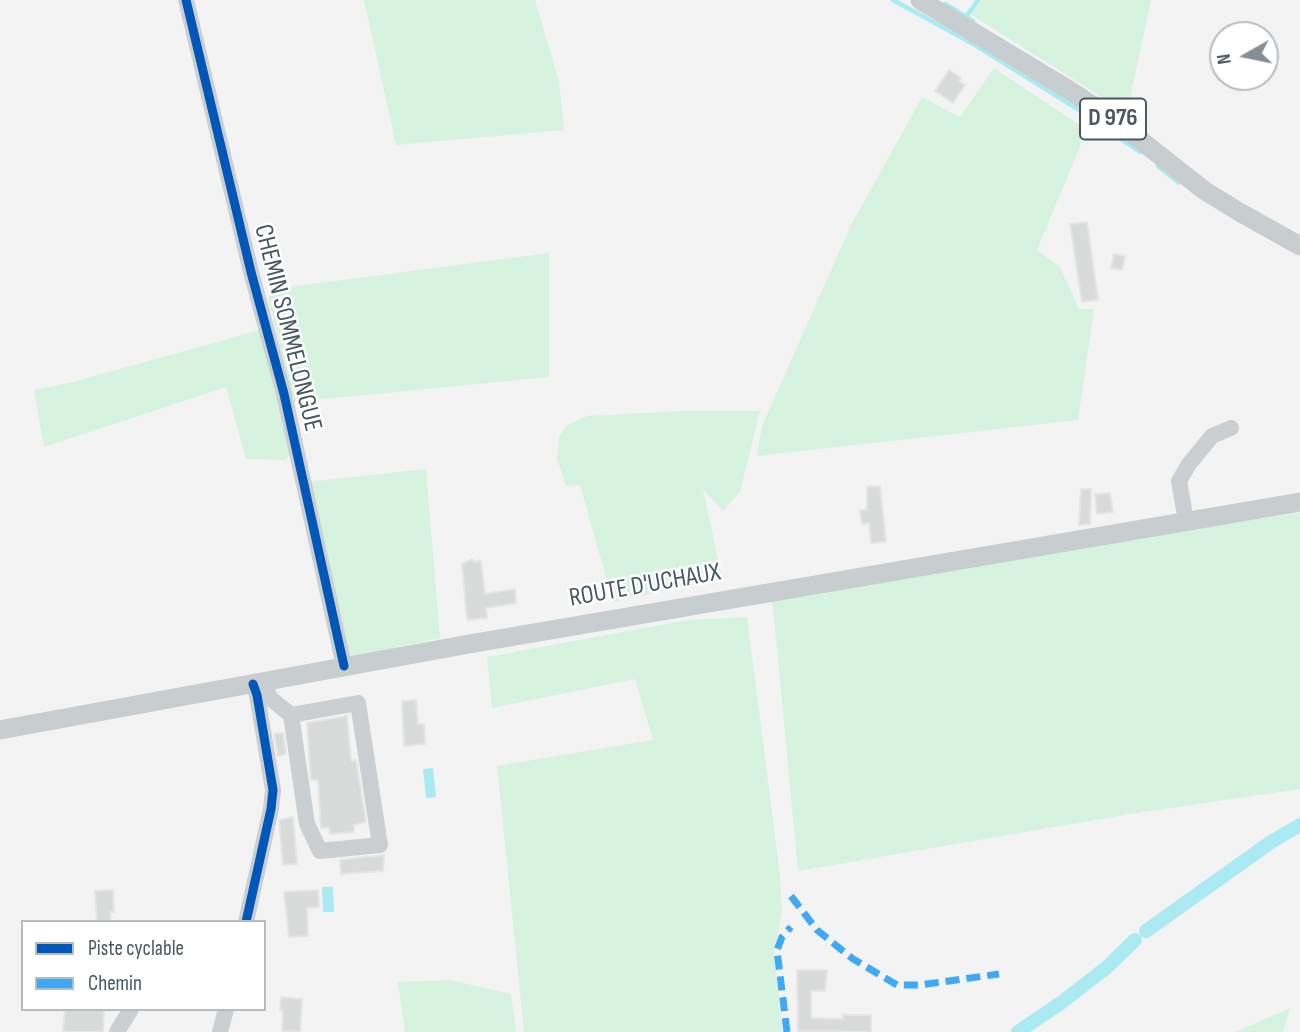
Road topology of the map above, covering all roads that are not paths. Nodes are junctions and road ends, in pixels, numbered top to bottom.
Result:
1 (186, 0) edge
2 (919, 0) edge
3 (1300, 246) edge
4 (1231, 428) dead end
5 (1300, 502) edge
6 (1186, 521) junction
7 (344, 666) junction
8 (258, 683) junction
9 (291, 715) junction
10 (0, 730) edge
11 (246, 920) edge
12 (130, 1011) edge
13 (225, 1011) edge
14 (117, 1032) edge
15 (220, 1032) edge

1 - 7 street, CHEMIN SOMMELONGUE
2 - 3 main road, D 976
4 - 6 street
5 - 6 main road, ROUTE D'UCHAUX
6 - 7 main road, ROUTE D'UCHAUX
7 - 8 main road, ROUTE D'UCHAUX
8 - 9 street
8 - 10 main road, ROUTE D'UCHAUX
8 - 11 street
9 - 9 street
12 - 14 street
13 - 15 street

